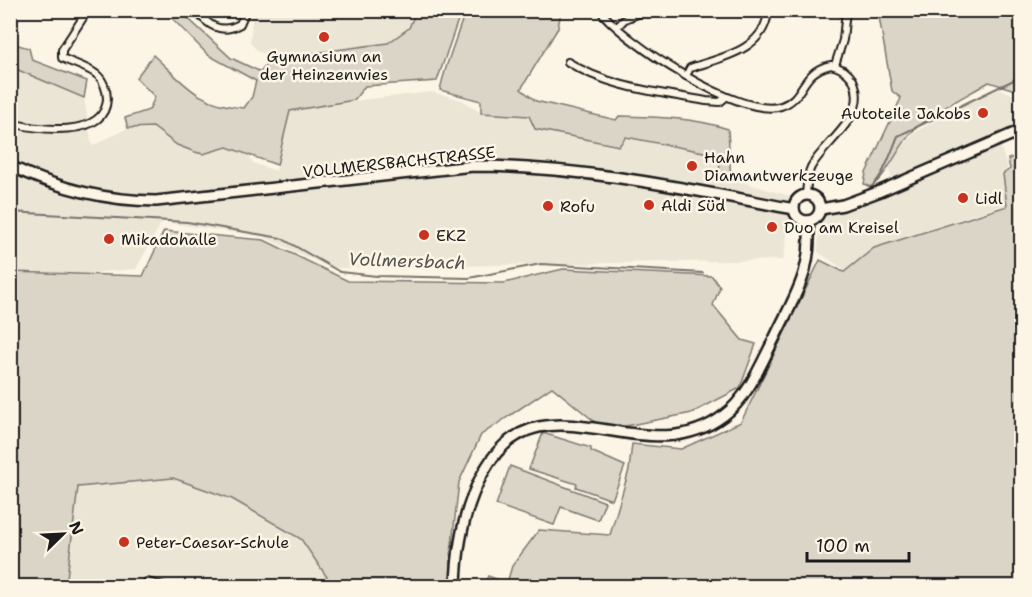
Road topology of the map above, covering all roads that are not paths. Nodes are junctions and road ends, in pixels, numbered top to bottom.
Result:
1 (88, 10) edge
2 (195, 10) edge
3 (246, 10) edge
4 (600, 10) edge
5 (647, 10) edge
6 (768, 10) edge
7 (846, 10) edge
8 (617, 27) junction
9 (568, 62) dead end
10 (835, 65) junction
11 (686, 76) junction
12 (726, 97) junction
13 (10, 123) edge
14 (1022, 130) edge
15 (10, 166) edge
16 (806, 194) junction
17 (821, 208) junction
18 (794, 209) junction
19 (808, 221) junction
20 (143, 586) edge
21 (164, 586) edge
22 (456, 586) edge

1 - 13 street
2 - 3 street
4 - 8 street
5 - 8 street
6 - 11 street
7 - 10 street
8 - 11 street
9 - 12 street
10 - 12 street
10 - 16 street
11 - 12 street
14 - 17 main road
15 - 18 main road, VOLLMERSBACHSTRASSE
16 - 17 main road
16 - 18 main road
17 - 19 main road
18 - 19 main road
19 - 22 main road
20 - 21 street

